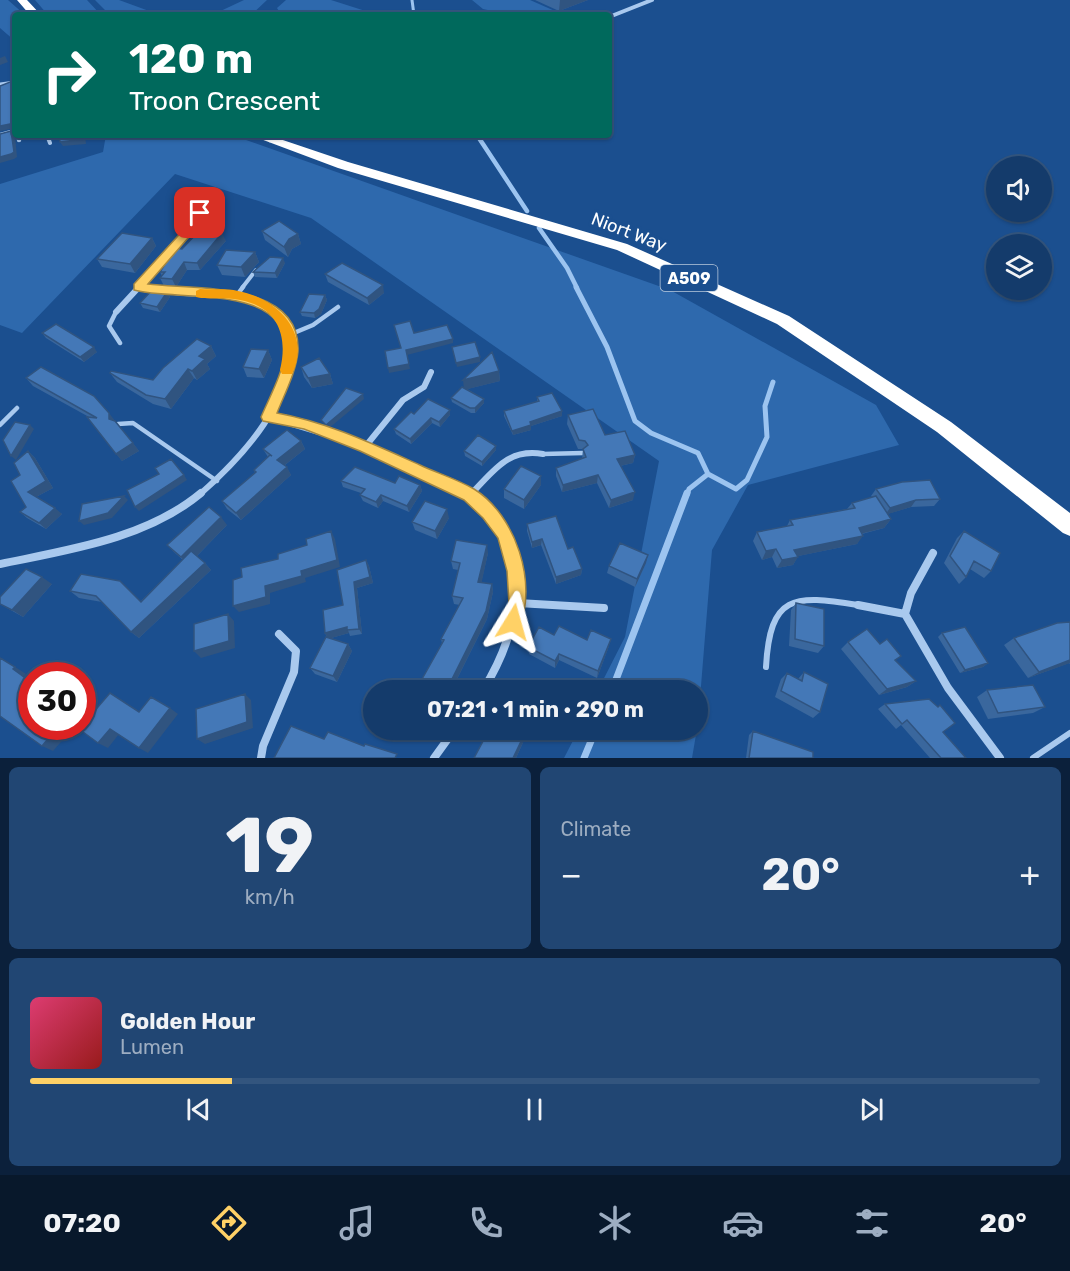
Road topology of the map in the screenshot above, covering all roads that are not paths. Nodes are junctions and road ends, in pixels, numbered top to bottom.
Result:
1 (22, 0) edge
2 (652, 0) edge
3 (33, 12) edge
4 (612, 15) edge
5 (48, 138) edge
6 (270, 138) edge
7 (50, 142) dead end
8 (200, 213) dead end
9 (192, 228) junction
10 (218, 229) dead end
11 (262, 265) edge
12 (138, 287) junction
13 (237, 295) junction
14 (339, 307) dead end
15 (116, 312) joint
16 (289, 335) junction
17 (120, 343) dead end
18 (431, 372) dead end
19 (17, 408) dead end
20 (268, 417) junction
21 (118, 424) edge
22 (0, 425) edge
23 (365, 447) junction
24 (583, 453) edge
25 (543, 454) joint
26 (218, 481) junction
27 (470, 495) junction
28 (1070, 526) edge
29 (933, 553) dead end
30 (0, 564) edge
31 (518, 603) junction
32 (858, 606) joint
33 (604, 608) dead end
34 (905, 614) junction
35 (279, 634) dead end
36 (766, 667) dead end
37 (490, 680) edge
38 (1070, 733) edge
39 (447, 740) edge
40 (261, 758) edge
41 (434, 758) edge
42 (1000, 758) edge
43 (1034, 758) edge

1 - 3 highway
2 - 4 street
5 - 7 lane
6 - 28 highway, Niort Way / A509
8 - 9 street
9 - 10 street
9 - 12 street
11 - 13 lane
12 - 13 street
12 - 15 street
13 - 16 street
14 - 16 lane
15 - 17 lane
16 - 20 street
18 - 23 street
19 - 22 lane
20 - 23 street
20 - 26 street
21 - 26 lane
23 - 27 street
24 - 25 lane
25 - 27 street
26 - 30 street
27 - 31 street
29 - 34 street
31 - 33 street
31 - 37 street
32 - 34 street
32 - 36 lane
34 - 42 street
35 - 40 street
38 - 43 lane
39 - 41 street

